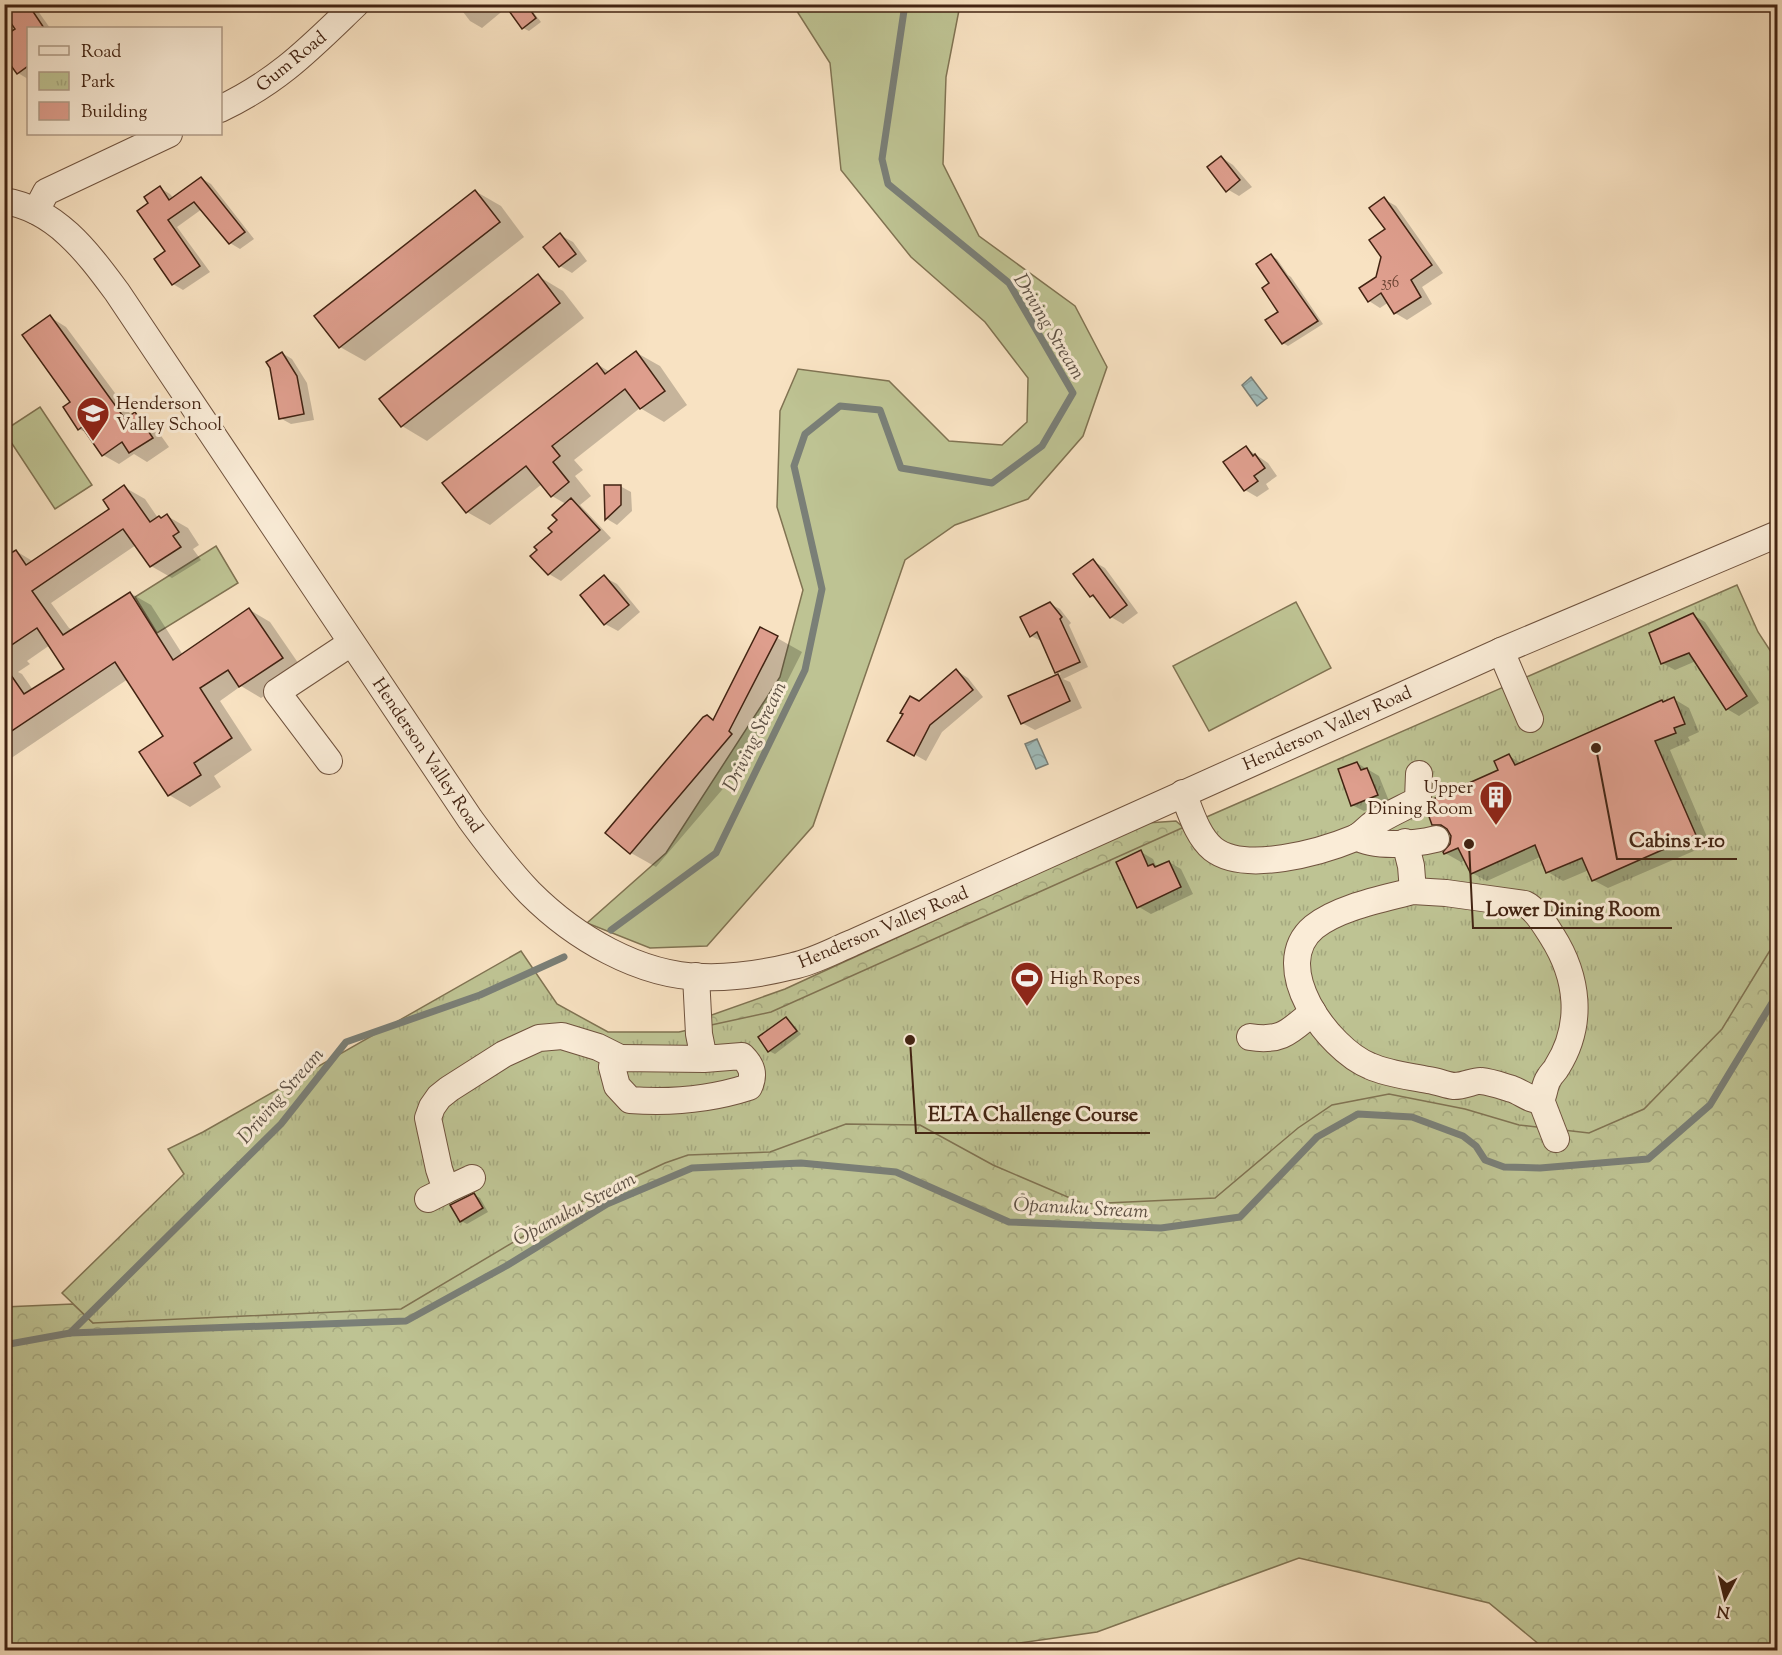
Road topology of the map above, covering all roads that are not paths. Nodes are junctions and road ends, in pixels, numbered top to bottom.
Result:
1 (356, 4) edge
2 (222, 108) edge
3 (167, 135) edge
4 (4, 201) edge
5 (36, 211) junction
6 (1778, 534) edge
7 (351, 643) junction
8 (1501, 651) junction
9 (1530, 719) dead end
10 (329, 761) dead end
11 (1419, 774) dead end
12 (1182, 793) junction
13 (1406, 832) junction
14 (1357, 837) junction
15 (1436, 839) dead end
16 (1481, 882) dead end
17 (1413, 891) junction
18 (1456, 894) junction
19 (696, 976) junction
20 (1313, 1012) junction
21 (1250, 1037) dead end
22 (620, 1058) junction
23 (704, 1059) junction
24 (1541, 1100) junction
25 (1556, 1139) dead end
26 (472, 1178) dead end

1 - 2 street, Gum Road
3 - 5 street
4 - 5 street, Henderson Valley Road
5 - 7 street, Henderson Valley Road
6 - 8 street, Henderson Valley Road
7 - 10 street
7 - 19 street, Henderson Valley Road
8 - 9 street
8 - 12 street, Henderson Valley Road
11 - 14 street
12 - 14 street
12 - 19 street, Henderson Valley Road
13 - 14 street
13 - 15 street
13 - 17 street
16 - 18 street
17 - 18 street
17 - 20 street
18 - 24 street
19 - 23 street
20 - 21 street
20 - 24 street
22 - 23 street
22 - 23 street
22 - 26 street
24 - 25 street

